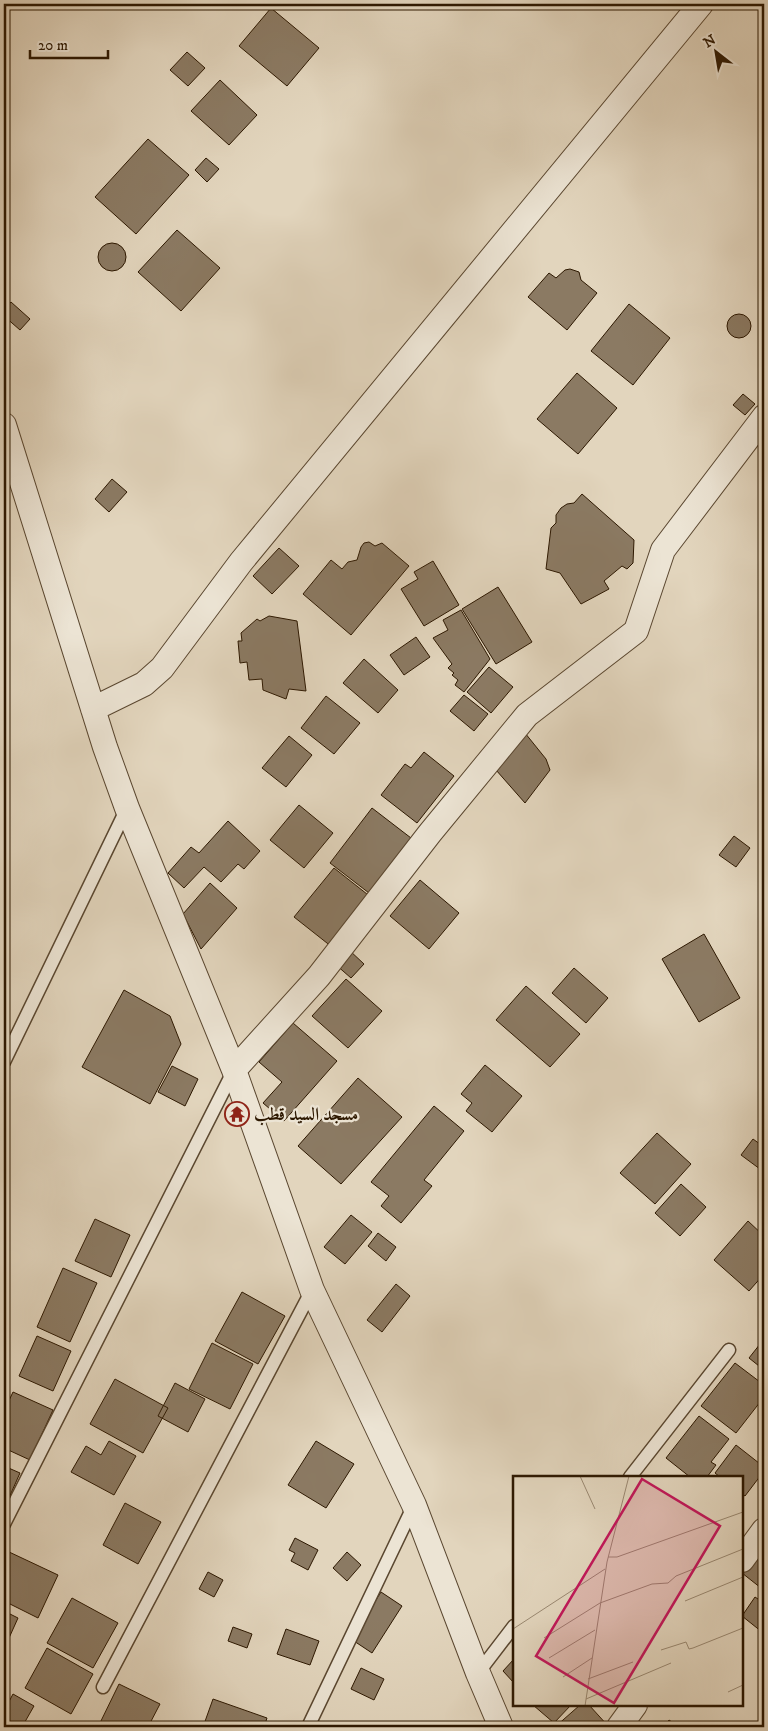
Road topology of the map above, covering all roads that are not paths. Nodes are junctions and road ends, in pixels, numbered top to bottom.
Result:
1 (701, 4) edge
2 (764, 417) edge
3 (4, 425) edge
4 (94, 709) junction
5 (127, 808) junction
6 (4, 1062) edge
7 (234, 1070) junction
8 (312, 1290) junction
9 (729, 1350) dead end
10 (631, 1476) edge
11 (414, 1505) junction
12 (4, 1524) edge
13 (764, 1530) edge
14 (743, 1559) edge
15 (513, 1627) edge
16 (478, 1672) junction
17 (103, 1688) dead end
18 (635, 1706) edge
19 (308, 1727) edge
20 (501, 1727) edge
21 (619, 1727) edge

1 - 4 street
2 - 7 street
3 - 4 street
4 - 5 street
5 - 6 lane
5 - 7 street
7 - 8 street
7 - 12 lane
8 - 11 street
8 - 17 lane
9 - 10 lane
11 - 16 street
11 - 19 lane
13 - 14 street
15 - 16 lane
16 - 20 street
18 - 21 street

